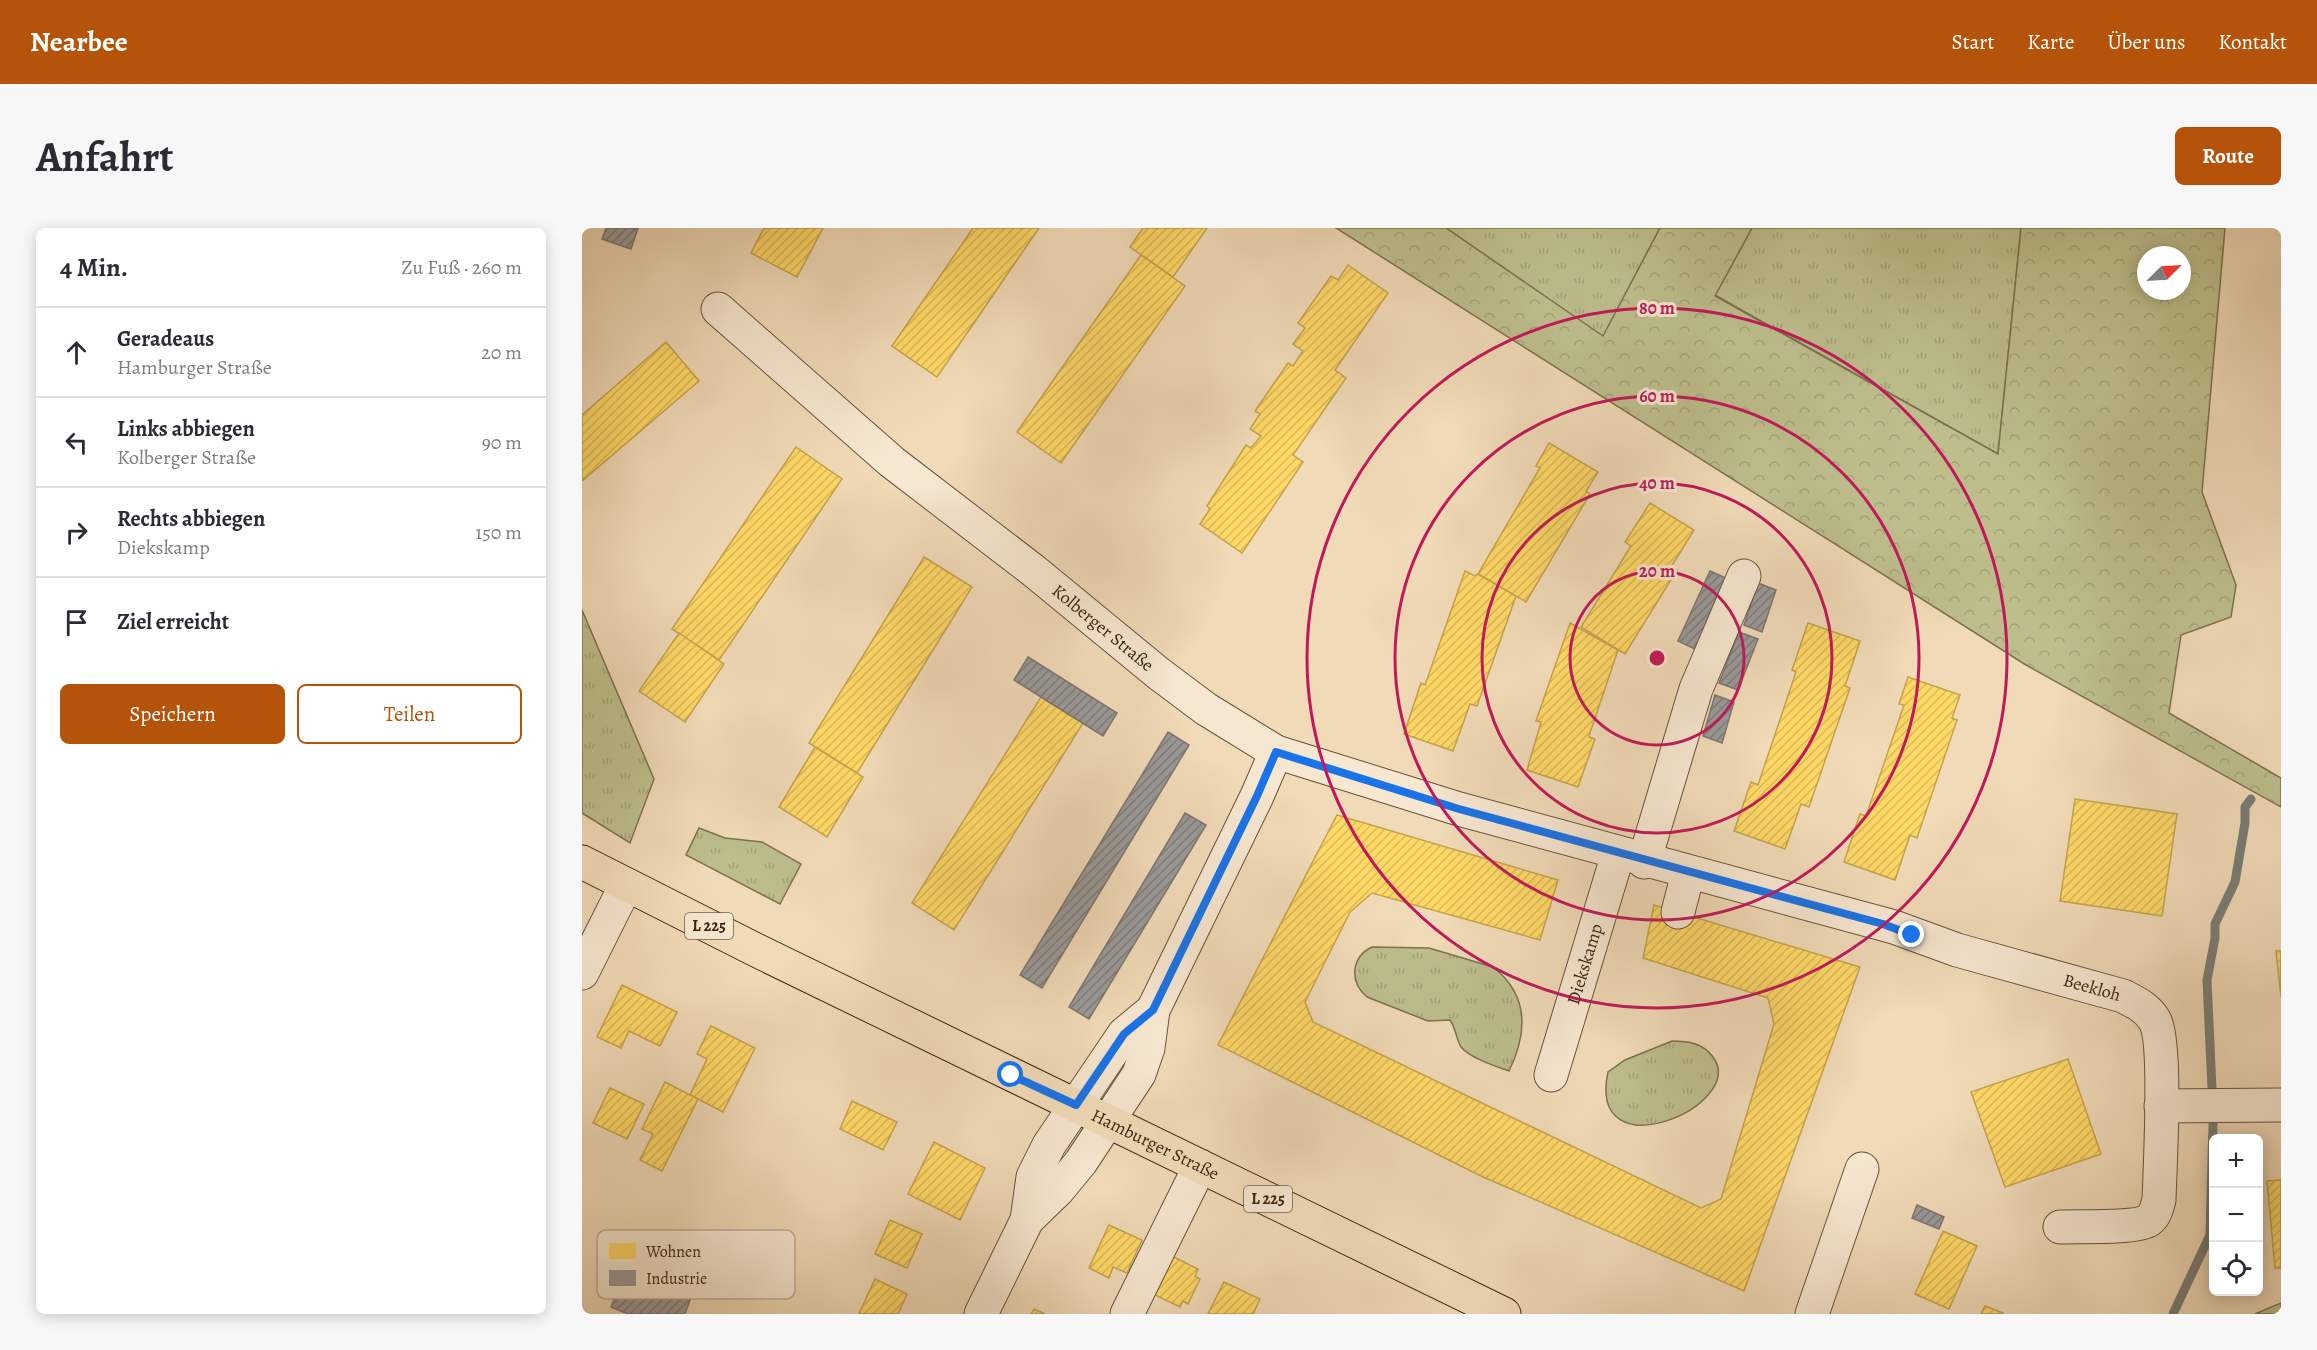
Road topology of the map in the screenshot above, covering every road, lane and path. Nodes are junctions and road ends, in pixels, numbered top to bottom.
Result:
1 (718, 309) dead end
2 (1744, 576) dead end
3 (1276, 752) junction
4 (1631, 858) junction
5 (582, 862) edge
6 (1688, 873) junction
7 (626, 885) junction
8 (1678, 912) dead end
9 (582, 974) edge
10 (1153, 1010) junction
11 (1551, 1075) dead end
12 (1076, 1105) junction
13 (2281, 1105) edge
14 (2161, 1106) junction
15 (1108, 1120) junction
16 (1200, 1166) junction
17 (1862, 1169) dead end
18 (1027, 1220) junction
19 (2060, 1227) dead end
20 (981, 1314) edge
21 (1127, 1314) edge
22 (1504, 1314) edge
23 (1812, 1314) edge

1 - 3 street, Kolberger Straße
2 - 4 street, Diekskamp
3 - 4 street
3 - 10 street
4 - 6 street
4 - 11 street, Diekskamp
5 - 7 main road, Hamburger Straße / L 225
6 - 8 street
6 - 14 street, Beekloh
7 - 9 street
7 - 12 main road, Hamburger Straße / L 225
10 - 12 street
10 - 15 street
12 - 15 main road, Hamburger Straße / L 225
12 - 18 street
13 - 14 street
14 - 19 street, Beekloh
15 - 16 main road, Hamburger Straße / L 225
15 - 18 street
16 - 21 street
16 - 22 main road, Hamburger Straße / L 225
17 - 23 street
18 - 20 street

